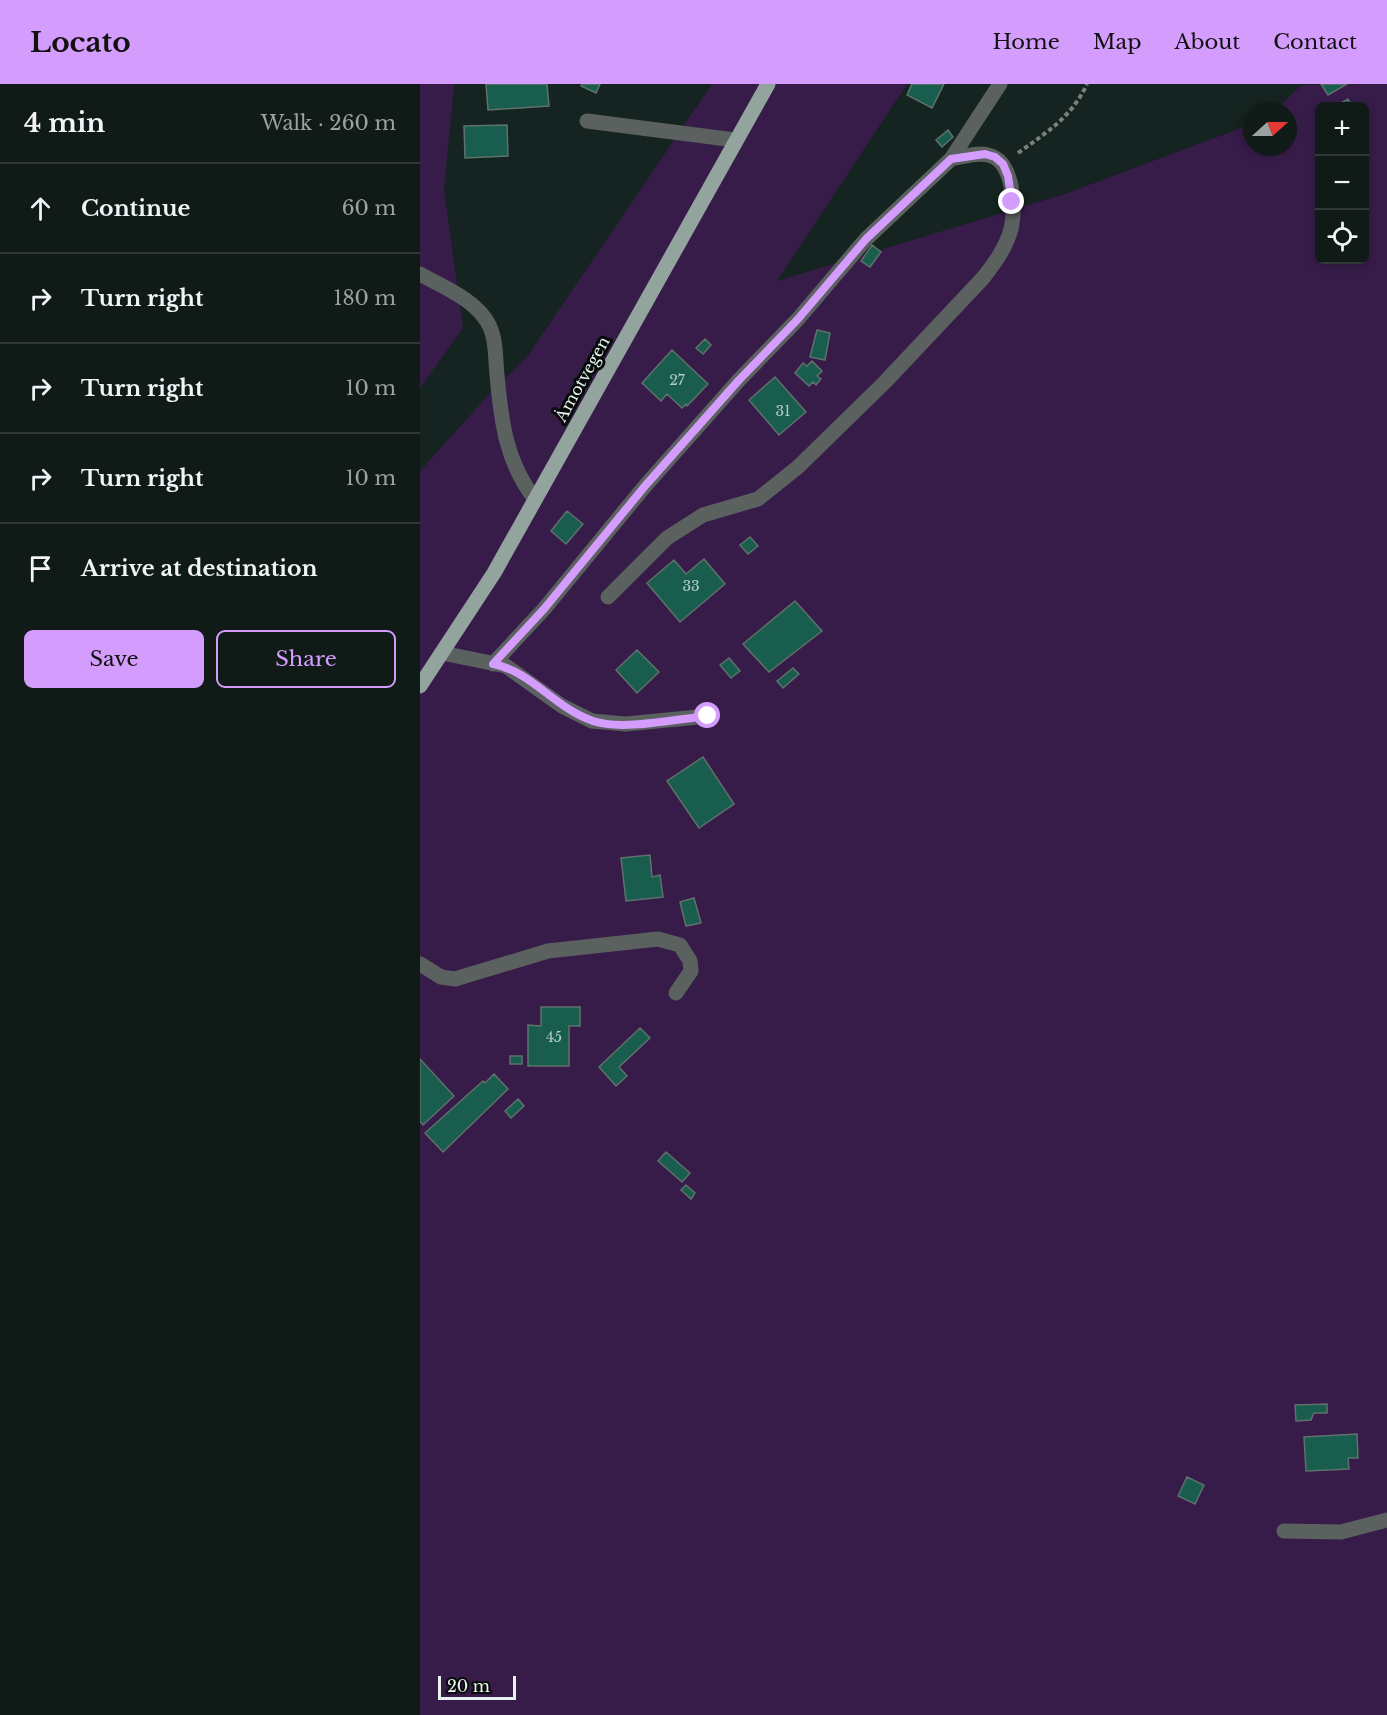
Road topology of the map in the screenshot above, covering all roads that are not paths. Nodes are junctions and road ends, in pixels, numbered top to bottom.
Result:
1 (768, 84) edge
2 (999, 84) edge
3 (587, 121) dead end
4 (735, 140) junction
5 (951, 159) junction
6 (420, 274) edge
7 (535, 499) junction
8 (608, 597) dead end
9 (442, 653) junction
10 (493, 664) junction
11 (420, 686) edge
12 (708, 716) dead end
13 (420, 964) edge
14 (676, 993) dead end
15 (1387, 1520) edge
16 (1284, 1532) dead end

1 - 4 main road, Åmotvegen
2 - 5 lane
3 - 4 lane
4 - 7 main road, Åmotvegen
5 - 8 lane
5 - 10 lane
6 - 7 lane
7 - 9 main road, Åmotvegen
9 - 10 lane
9 - 11 main road, Åmotvegen
10 - 12 lane
13 - 14 lane
15 - 16 lane

